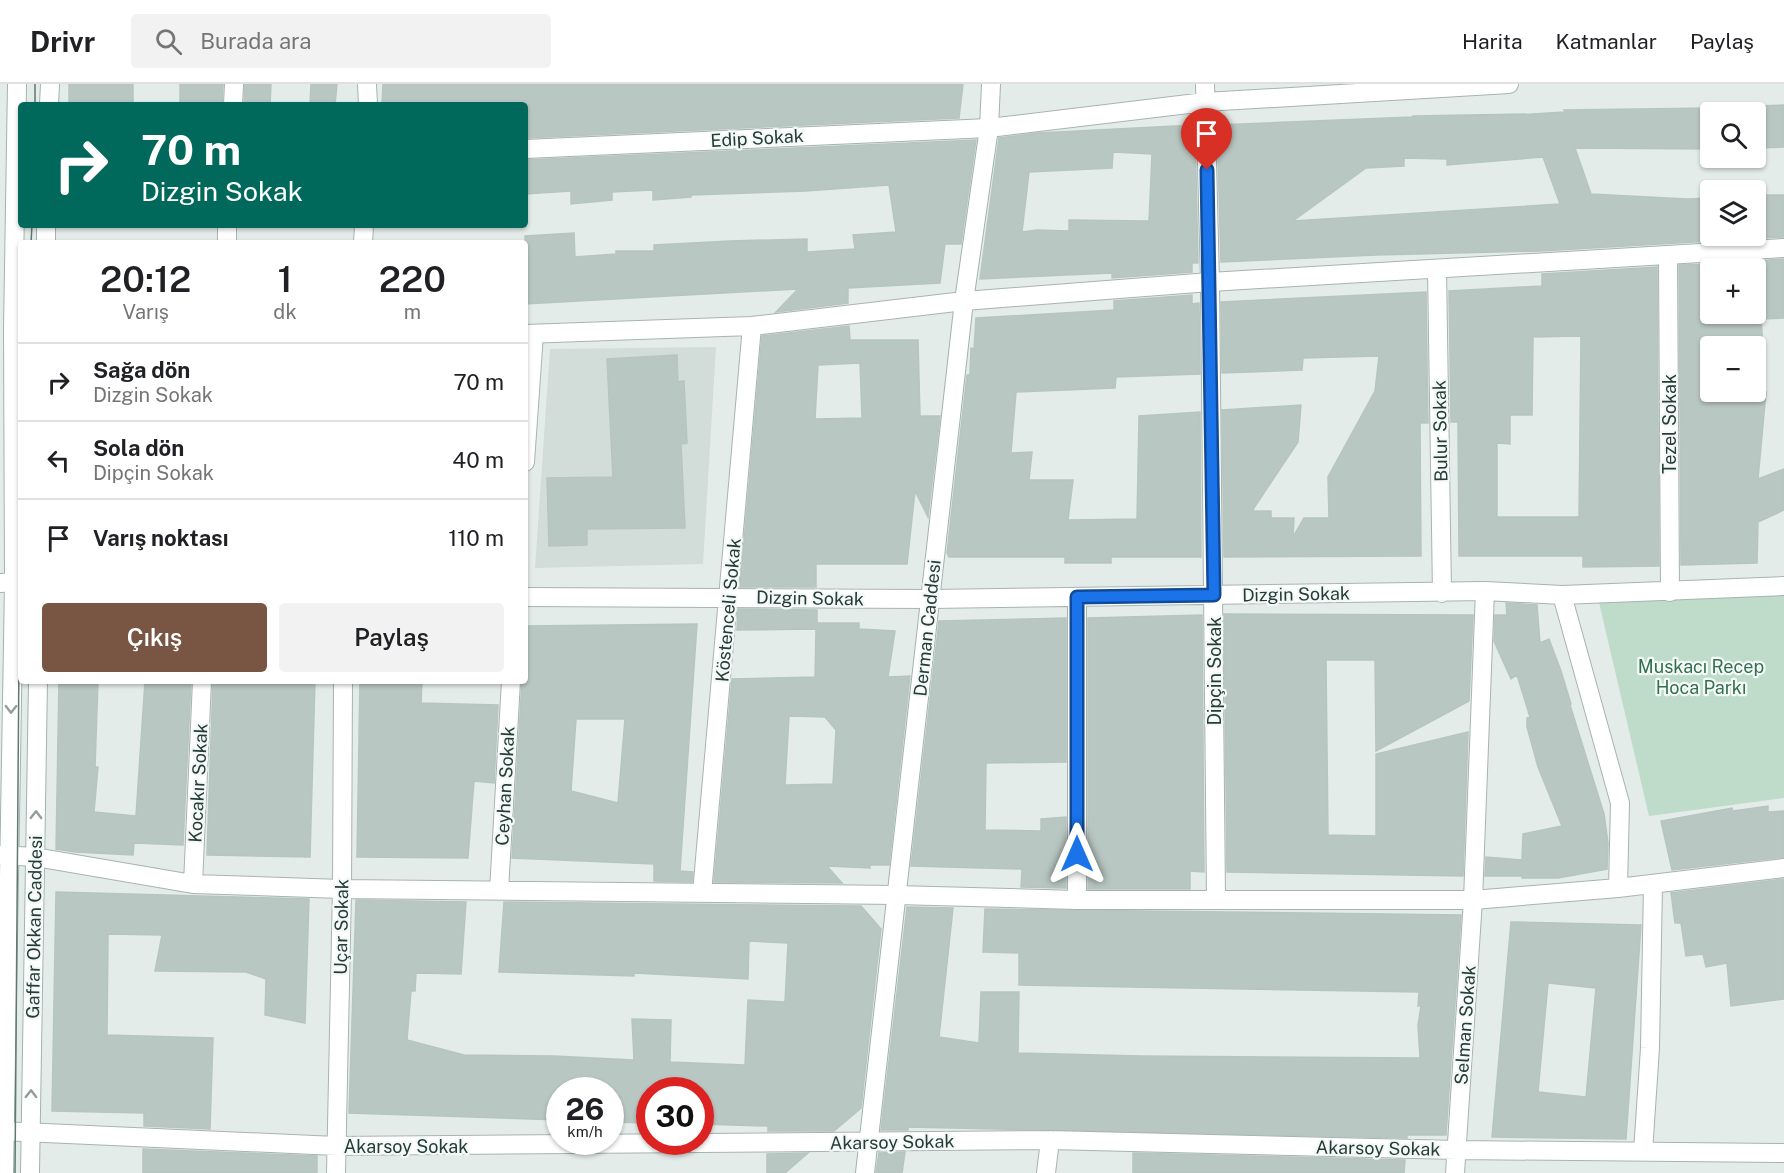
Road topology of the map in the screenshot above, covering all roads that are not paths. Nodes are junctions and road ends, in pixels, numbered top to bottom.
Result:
1 (16, 84) edge
2 (50, 84) edge
3 (234, 84) edge
4 (368, 84) edge
5 (991, 84) edge
6 (1205, 84) edge
7 (1509, 84) edge
8 (49, 102) edge
9 (233, 102) edge
10 (368, 102) edge
11 (1205, 102) junction
12 (989, 128) junction
13 (528, 149) edge
14 (1784, 248) edge
15 (1668, 256) junction
16 (1437, 269) junction
17 (1210, 282) junction
18 (964, 301) junction
19 (752, 326) junction
20 (11, 330) edge
21 (530, 334) edge
22 (528, 385) edge
23 (12, 582) edge
24 (1784, 586) edge
25 (1485, 591) junction
26 (1442, 592) junction
27 (1670, 592) junction
28 (1214, 595) junction
29 (1562, 595) junction
30 (528, 597) edge
31 (729, 597) junction
32 (1077, 597) junction
33 (930, 599) junction
34 (38, 684) edge
35 (202, 684) edge
36 (342, 684) edge
37 (511, 684) edge
38 (4, 855) edge
39 (35, 857) junction
40 (1784, 868) edge
41 (193, 884) junction
42 (1653, 884) junction
43 (1618, 888) junction
44 (342, 889) junction
45 (500, 891) junction
46 (702, 893) junction
47 (897, 896) junction
48 (1216, 899) junction
49 (1077, 900) junction
50 (1473, 900) junction
51 (3, 1132) edge
52 (30, 1132) junction
53 (1050, 1140) junction
54 (870, 1143) junction
55 (336, 1146) junction
56 (1456, 1150) junction
57 (1644, 1152) junction
58 (1784, 1153) edge
59 (4, 1173) edge
60 (30, 1173) edge
61 (336, 1173) edge
62 (865, 1173) edge
63 (1046, 1173) edge
64 (1455, 1173) edge

1 - 20 street, Gaffar Okkan Caddesi
2 - 8 street
3 - 9 street
4 - 10 street
5 - 12 street, Derman Caddesi
6 - 11 street, Dipçin Sokak
7 - 11 street, Edip Sokak
11 - 12 street, Edip Sokak
11 - 17 street, Dipçin Sokak
12 - 13 street, Edip Sokak
12 - 18 street, Derman Caddesi
14 - 15 street
15 - 16 street
15 - 27 street, Tezel Sokak
16 - 17 street
16 - 26 street, Bulur Sokak
17 - 18 street
17 - 28 street, Dipçin Sokak
18 - 19 street
18 - 33 street, Derman Caddesi
19 - 21 street
19 - 31 street, Köstenceli Sokak
20 - 23 street, Gaffar Okkan Caddesi
21 - 22 street
23 -> 38 street, Gaffar Okkan Caddesi
24 - 27 street, Dizgin Sokak
25 - 26 street, Dizgin Sokak
25 - 29 street, Dizgin Sokak
25 - 50 street, Selman Sokak
26 - 28 street, Dizgin Sokak
27 - 29 street, Dizgin Sokak
28 - 32 street, Dizgin Sokak
28 - 48 street, Dipçin Sokak
29 - 43 street
30 - 31 street, Dizgin Sokak
31 - 33 street, Dizgin Sokak
31 - 46 street, Köstenceli Sokak
32 - 33 street, Dizgin Sokak
32 - 49 street
33 - 47 street, Derman Caddesi
39 -> 34 street, Gaffar Okkan Caddesi
35 - 41 street, Kocakır Sokak
36 - 44 street, Uçar Sokak
37 - 45 street, Ceyhan Sokak
38 - 39 street
38 - 51 street, Gaffar Okkan Caddesi
39 - 41 street
52 -> 39 street, Gaffar Okkan Caddesi
40 - 42 street
41 - 44 street
42 - 43 street
42 - 57 street
43 - 50 street
44 - 45 street
44 - 55 street, Uçar Sokak
45 - 46 street
46 - 47 street
47 - 49 street
47 - 54 street, Derman Caddesi
48 - 49 street
48 - 50 street
50 - 56 street, Selman Sokak
51 - 52 street, Akarsoy Sokak
51 - 59 street, Gaffar Okkan Caddesi
52 - 55 street, Akarsoy Sokak
52 - 60 street, Gaffar Okkan Caddesi
53 - 54 street, Akarsoy Sokak
53 - 56 street, Akarsoy Sokak
53 - 63 street
54 - 55 street, Akarsoy Sokak
54 - 62 street, Derman Caddesi
55 - 61 street, Uçar Sokak
56 - 57 street, Akarsoy Sokak
56 - 64 street, Selman Sokak
57 - 58 street, Akarsoy Sokak

